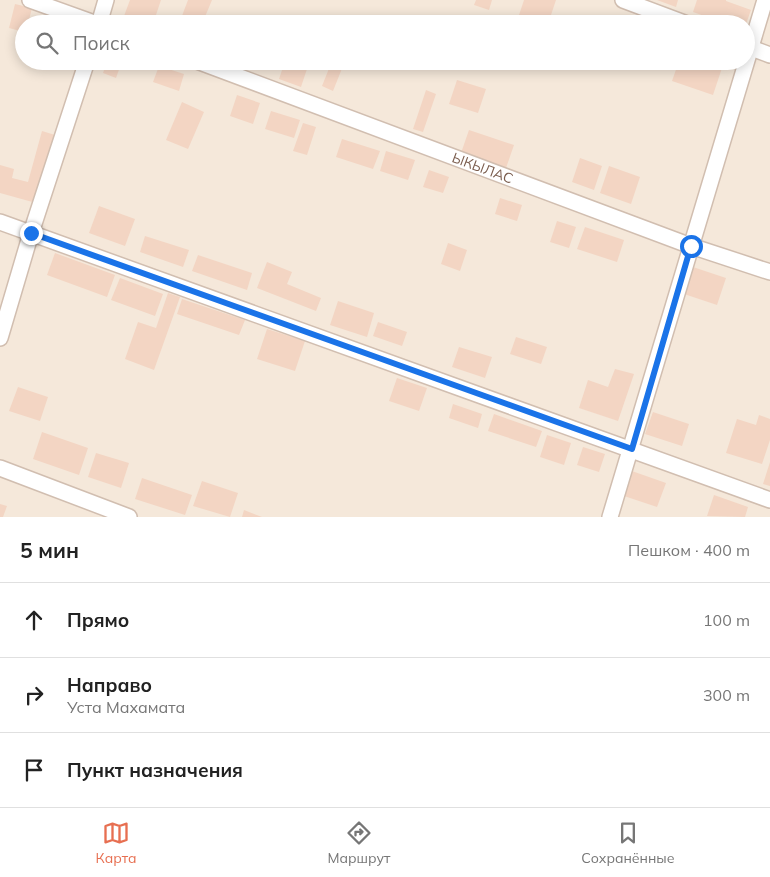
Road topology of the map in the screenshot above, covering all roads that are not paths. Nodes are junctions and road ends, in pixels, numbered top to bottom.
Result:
1 (30, 0) edge
2 (106, 0) edge
3 (623, 0) edge
4 (765, 0) edge
5 (72, 15) edge
6 (101, 15) edge
7 (663, 15) edge
8 (755, 29) edge
9 (755, 49) edge
10 (770, 55) edge
11 (84, 70) edge
12 (221, 70) edge
13 (742, 70) edge
14 (0, 222) edge
15 (31, 233) junction
16 (691, 246) junction
17 (770, 272) edge
18 (0, 338) edge
19 (632, 449) junction
20 (0, 468) edge
21 (770, 500) edge
22 (129, 517) edge
23 (610, 517) edge

1 - 5 street
2 - 6 street
3 - 7 street
4 - 8 street
9 - 10 street
11 - 15 street
12 - 16 street, ЫКЫЛАС
13 - 16 street
14 - 15 street
15 - 18 street
15 - 19 street
16 - 17 street, ЫКЫЛАС
16 - 19 street
19 - 21 street
19 - 23 street
20 - 22 street

